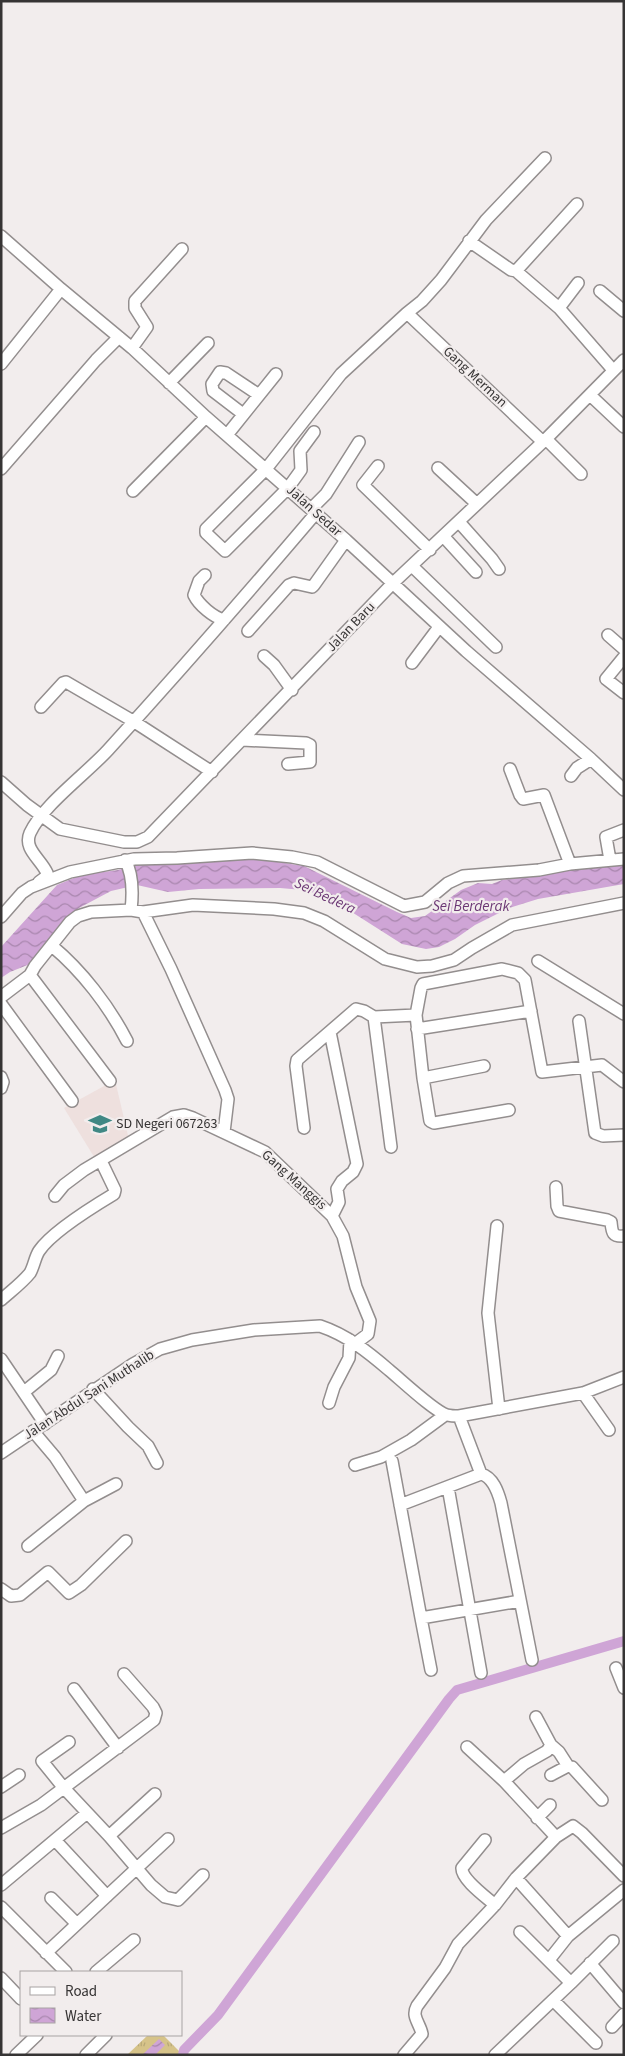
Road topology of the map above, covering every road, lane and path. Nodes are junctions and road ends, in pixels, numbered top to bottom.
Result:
1 (545, 158) dead end
2 (577, 204) dead end
3 (1, 236) edge
4 (468, 241) junction
5 (182, 249) dead end
6 (516, 271) junction
7 (578, 283) dead end
8 (61, 289) junction
9 (600, 291) dead end
10 (559, 308) junction
11 (624, 311) edge
12 (407, 312) junction
13 (119, 337) junction
14 (208, 343) dead end
15 (132, 348) junction
16 (624, 360) edge
17 (1, 364) edge
18 (613, 370) junction
19 (276, 374) dead end
20 (169, 383) junction
21 (259, 395) junction
22 (590, 395) junction
23 (243, 414) junction
24 (206, 417) junction
25 (624, 427) edge
26 (314, 432) dead end
27 (227, 435) junction
28 (545, 440) junction
29 (360, 442) dead end
30 (378, 466) dead end
31 (438, 468) dead end
32 (1, 469) edge
33 (266, 469) junction
34 (581, 474) dead end
35 (288, 488) junction
36 (133, 491) dead end
37 (477, 504) junction
38 (314, 511) junction
39 (459, 522) junction
40 (444, 537) junction
41 (346, 540) junction
42 (430, 550) junction
43 (412, 566) junction
44 (498, 569) dead end
45 (476, 572) dead end
46 (205, 575) dead end
47 (392, 584) junction
48 (224, 620) junction
49 (439, 627) junction
50 (248, 631) dead end
51 (608, 635) dead end
52 (496, 647) dead end
53 (624, 649) edge
54 (264, 656) dead end
55 (624, 657) edge
56 (412, 663) dead end
57 (292, 690) junction
58 (624, 693) edge
59 (40, 707) dead end
60 (133, 721) junction
61 (242, 740) junction
62 (591, 759) junction
63 (288, 764) dead end
64 (510, 769) dead end
65 (212, 772) junction
66 (571, 776) dead end
67 (1, 782) edge
68 (624, 790) edge
69 (41, 816) junction
70 (624, 830) edge
71 (624, 859) edge
72 (610, 860) junction
73 (126, 863) junction
74 (570, 864) junction
75 (31, 887) junction
76 (624, 903) edge
77 (131, 910) junction
78 (143, 912) junction
79 (1, 917) edge
80 (52, 946) junction
81 (538, 961) dead end
82 (30, 975) junction
83 (1, 997) edge
84 (1, 1004) edge
85 (530, 1010) junction
86 (624, 1014) edge
87 (416, 1015) junction
88 (374, 1017) junction
89 (579, 1020) dead end
90 (417, 1029) junction
91 (330, 1032) junction
92 (126, 1041) dead end
93 (484, 1066) dead end
94 (586, 1068) junction
95 (1, 1077) edge
96 (423, 1078) junction
97 (110, 1081) dead end
98 (624, 1082) edge
99 (1, 1088) edge
100 (72, 1101) dead end
101 (509, 1110) dead end
102 (304, 1128) dead end
103 (224, 1132) junction
104 (624, 1135) edge
105 (391, 1147) dead end
106 (100, 1161) junction
107 (556, 1187) dead end
108 (55, 1196) dead end
109 (332, 1216) junction
110 (497, 1226) dead end
111 (624, 1236) edge
112 (1, 1300) edge
113 (353, 1342) junction
114 (58, 1356) dead end
115 (1, 1358) edge
116 (624, 1377) edge
117 (94, 1389) junction
118 (24, 1392) junction
119 (583, 1393) junction
120 (329, 1403) dead end
121 (499, 1409) junction
122 (445, 1415) junction
123 (459, 1416) junction
124 (45, 1424) junction
125 (609, 1430) dead end
126 (33, 1431) junction
127 (1, 1453) edge
128 (392, 1461) dead end
129 (157, 1463) dead end
130 (355, 1464) dead end
131 (481, 1474) junction
132 (116, 1484) dead end
133 (448, 1487) junction
134 (84, 1501) junction
135 (400, 1505) junction
136 (126, 1541) dead end
137 (28, 1546) dead end
138 (1, 1588) edge
139 (520, 1601) junction
140 (469, 1609) junction
141 (421, 1618) junction
142 (532, 1660) dead end
143 (616, 1668) dead end
144 (431, 1670) dead end
145 (481, 1673) dead end
146 (124, 1674) dead end
147 (624, 1688) edge
148 (74, 1689) dead end
149 (536, 1717) dead end
150 (69, 1742) dead end
151 (551, 1745) junction
152 (467, 1747) dead end
153 (118, 1748) junction
154 (568, 1766) junction
155 (20, 1775) dead end
156 (551, 1775) dead end
157 (504, 1781) junction
158 (1, 1787) edge
159 (63, 1787) junction
160 (155, 1794) dead end
161 (602, 1800) dead end
162 (550, 1805) dead end
163 (87, 1813) junction
164 (537, 1818) junction
165 (1, 1828) edge
166 (109, 1836) junction
167 (556, 1837) junction
168 (168, 1839) dead end
169 (55, 1840) junction
170 (485, 1840) dead end
171 (137, 1868) junction
172 (203, 1875) dead end
173 (624, 1876) edge
174 (516, 1878) junction
175 (1, 1885) edge
176 (624, 1890) edge
177 (107, 1896) junction
178 (51, 1898) dead end
179 (495, 1905) junction
180 (1, 1907) edge
181 (77, 1924) junction
182 (520, 1932) dead end
183 (568, 1936) junction
184 (134, 1940) dead end
185 (613, 1940) dead end
186 (46, 1953) junction
187 (548, 1960) junction
188 (590, 1963) junction
189 (65, 1971) edge
190 (97, 1971) edge
191 (1, 1978) edge
192 (572, 1983) junction
193 (20, 1998) edge
194 (553, 2000) junction
195 (624, 2003) edge
196 (624, 2014) edge
197 (612, 2027) dead end
198 (36, 2036) edge
199 (105, 2036) edge
200 (596, 2043) dead end
201 (16, 2055) edge
202 (86, 2055) edge
203 (404, 2055) edge
204 (495, 2055) edge

1 - 4 street
2 - 6 street
3 - 8 street, Jalan Sedar
4 - 6 street
4 - 12 street
5 - 15 street
6 - 10 street
7 - 10 street
8 - 13 street, Jalan Sedar
8 - 17 street
9 - 11 street
10 - 18 street
12 - 28 street, Gang Merman
12 - 33 street
13 - 15 street, Jalan Sedar
13 - 32 street
14 - 20 street
15 - 20 street, Jalan Sedar
16 - 18 street, Jalan Baru
18 - 22 street, Jalan Baru
19 - 21 street
20 - 24 street, Jalan Sedar
21 - 23 street
21 - 23 street
22 - 25 street
22 - 28 street, Jalan Baru
23 - 27 street
24 - 27 street, Jalan Sedar
24 - 36 street
26 - 35 street
27 - 33 street, Jalan Sedar
28 - 34 street, Gang Merman
28 - 37 street, Jalan Baru
29 - 38 street
30 - 42 street
31 - 37 street
33 - 35 street, Jalan Sedar
33 - 35 street
35 - 38 street, Jalan Sedar
37 - 39 street, Jalan Baru
38 - 41 street, Jalan Sedar
38 - 48 street
39 - 40 street, Jalan Baru
39 - 44 street
40 - 42 street, Jalan Baru
40 - 45 street
41 - 47 street, Jalan Sedar
41 - 50 street
42 - 43 street, Jalan Baru
43 - 47 street, Jalan Baru
43 - 52 street
46 - 48 street
47 - 49 street, Jalan Sedar
47 - 57 street, Jalan Baru
48 - 60 street
49 - 56 street
49 - 62 street, Jalan Sedar
51 - 53 street
54 - 57 street
55 - 58 street
57 - 61 street, Jalan Baru
59 - 60 street
60 - 65 street
60 - 69 street
61 - 63 street
61 - 65 street, Jalan Baru
62 - 66 street
62 - 68 street, Jalan Sedar
64 - 74 street
65 - 69 street, Jalan Baru
67 - 69 street
69 - 75 street
70 - 72 street
71 - 72 street
72 - 74 street
73 - 74 street
73 - 75 street
73 - 77 street
75 - 79 street
76 - 78 street
77 - 78 street
77 - 80 street
78 - 103 street
80 - 82 street
80 - 92 street
81 - 86 street
82 - 83 street
82 - 97 street
84 - 100 street
85 - 87 street
85 - 90 street
85 - 94 street
87 - 88 street
87 - 90 street
88 - 91 street
88 - 105 street
89 - 94 street
90 - 96 street
91 - 102 street
91 - 109 street
93 - 96 street
94 - 98 street
94 - 104 street
95 - 99 street
96 - 101 street
103 - 106 street, Gang Manggis
103 - 109 street, Gang Manggis
106 - 108 street, Gang Manggis
106 - 112 street
107 - 111 street
109 - 113 street, Gang Manggis
110 - 121 street
113 - 117 street, Jalan Abdul Sani Muthalib
113 - 120 street
113 - 122 street, Jalan Abdul Sani Muthalib
114 - 118 street
115 - 118 street
116 - 119 street
117 - 124 street, Jalan Abdul Sani Muthalib
117 - 129 street
118 - 124 street
119 - 121 street
119 - 125 street
121 - 123 street
122 - 123 street
122 - 130 street
123 - 131 street
124 - 126 street, Jalan Abdul Sani Muthalib
126 - 127 street, Jalan Abdul Sani Muthalib
126 - 134 street
128 - 135 street
131 - 133 street
131 - 139 street
132 - 134 street
133 - 135 street
133 - 140 street
134 - 137 street
135 - 141 street
136 - 138 street
139 - 140 street
139 - 142 street
140 - 141 street
140 - 145 street
141 - 144 street
143 - 147 street
146 - 153 street
148 - 153 street
149 - 151 street
150 - 159 street
151 - 154 street
151 - 157 street
152 - 157 street
153 - 159 street
154 - 156 street
154 - 161 street
155 - 158 street
157 - 164 street
159 - 163 street
159 - 165 street
160 - 166 street
162 - 164 street
163 - 166 street
163 - 169 street
164 - 167 street
166 - 171 street
167 - 173 street
167 - 174 street
168 - 171 street
169 - 175 street
169 - 177 street
170 - 179 street
171 - 172 street
171 - 177 street
174 - 179 street
174 - 183 street
176 - 183 street
177 - 181 street
178 - 181 street
179 - 203 street
180 - 186 street
181 - 186 street
182 - 187 street
183 - 187 street
184 - 190 street
185 - 188 street
186 - 189 street
187 - 192 street
188 - 192 street
188 - 195 street
191 - 193 street
192 - 194 street
194 - 200 street
194 - 204 street
196 - 197 street
198 - 201 street
199 - 202 street

